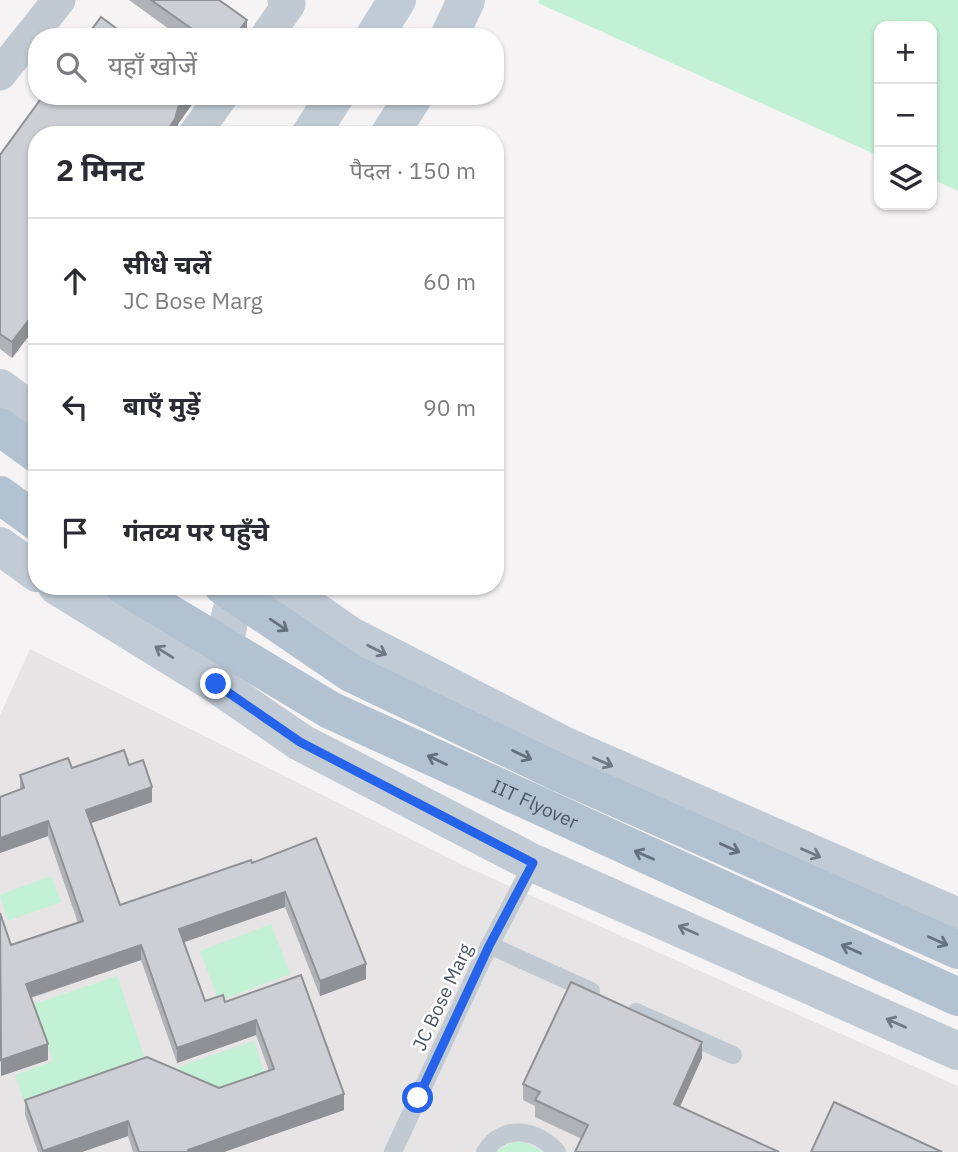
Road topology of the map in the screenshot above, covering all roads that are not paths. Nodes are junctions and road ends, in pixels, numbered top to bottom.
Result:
1 (59, 0) edge
2 (284, 0) edge
3 (397, 0) edge
4 (466, 0) edge
5 (34, 28) edge
6 (272, 28) edge
7 (380, 28) edge
8 (453, 28) edge
9 (28, 34) edge
10 (4, 61) edge
11 (216, 105) edge
12 (329, 105) edge
13 (408, 105) edge
14 (200, 126) edge
15 (316, 126) edge
16 (395, 126) edge
17 (18, 406) edge
18 (28, 431) edge
19 (0, 495) edge
20 (28, 515) edge
21 (72, 595) edge
22 (139, 595) edge
23 (236, 595) edge
24 (246, 595) edge
25 (292, 595) edge
26 (216, 684) junction
27 (533, 863) junction
28 (958, 917) edge
29 (489, 946) junction
30 (958, 950) edge
31 (958, 997) edge
32 (958, 1051) edge
33 (733, 1055) dead end
34 (393, 1152) edge
35 (485, 1152) edge
36 (557, 1152) edge

1 - 5 street
2 - 6 street
3 - 7 main road
4 - 8 main road
9 - 10 street
11 - 14 street
12 - 15 main road
13 - 16 main road
17 - 18 main road
19 - 20 main road
26 -> 21 main road
31 -> 22 main road, IIT Flyover, bridge
23 -> 30 main road, IIT Flyover, bridge
24 - 26 main road
25 -> 28 main road
26 - 27 main road
27 - 29 lane, JC Bose Marg
32 -> 27 main road
29 - 33 lane
29 - 34 lane, JC Bose Marg
35 - 36 lane

